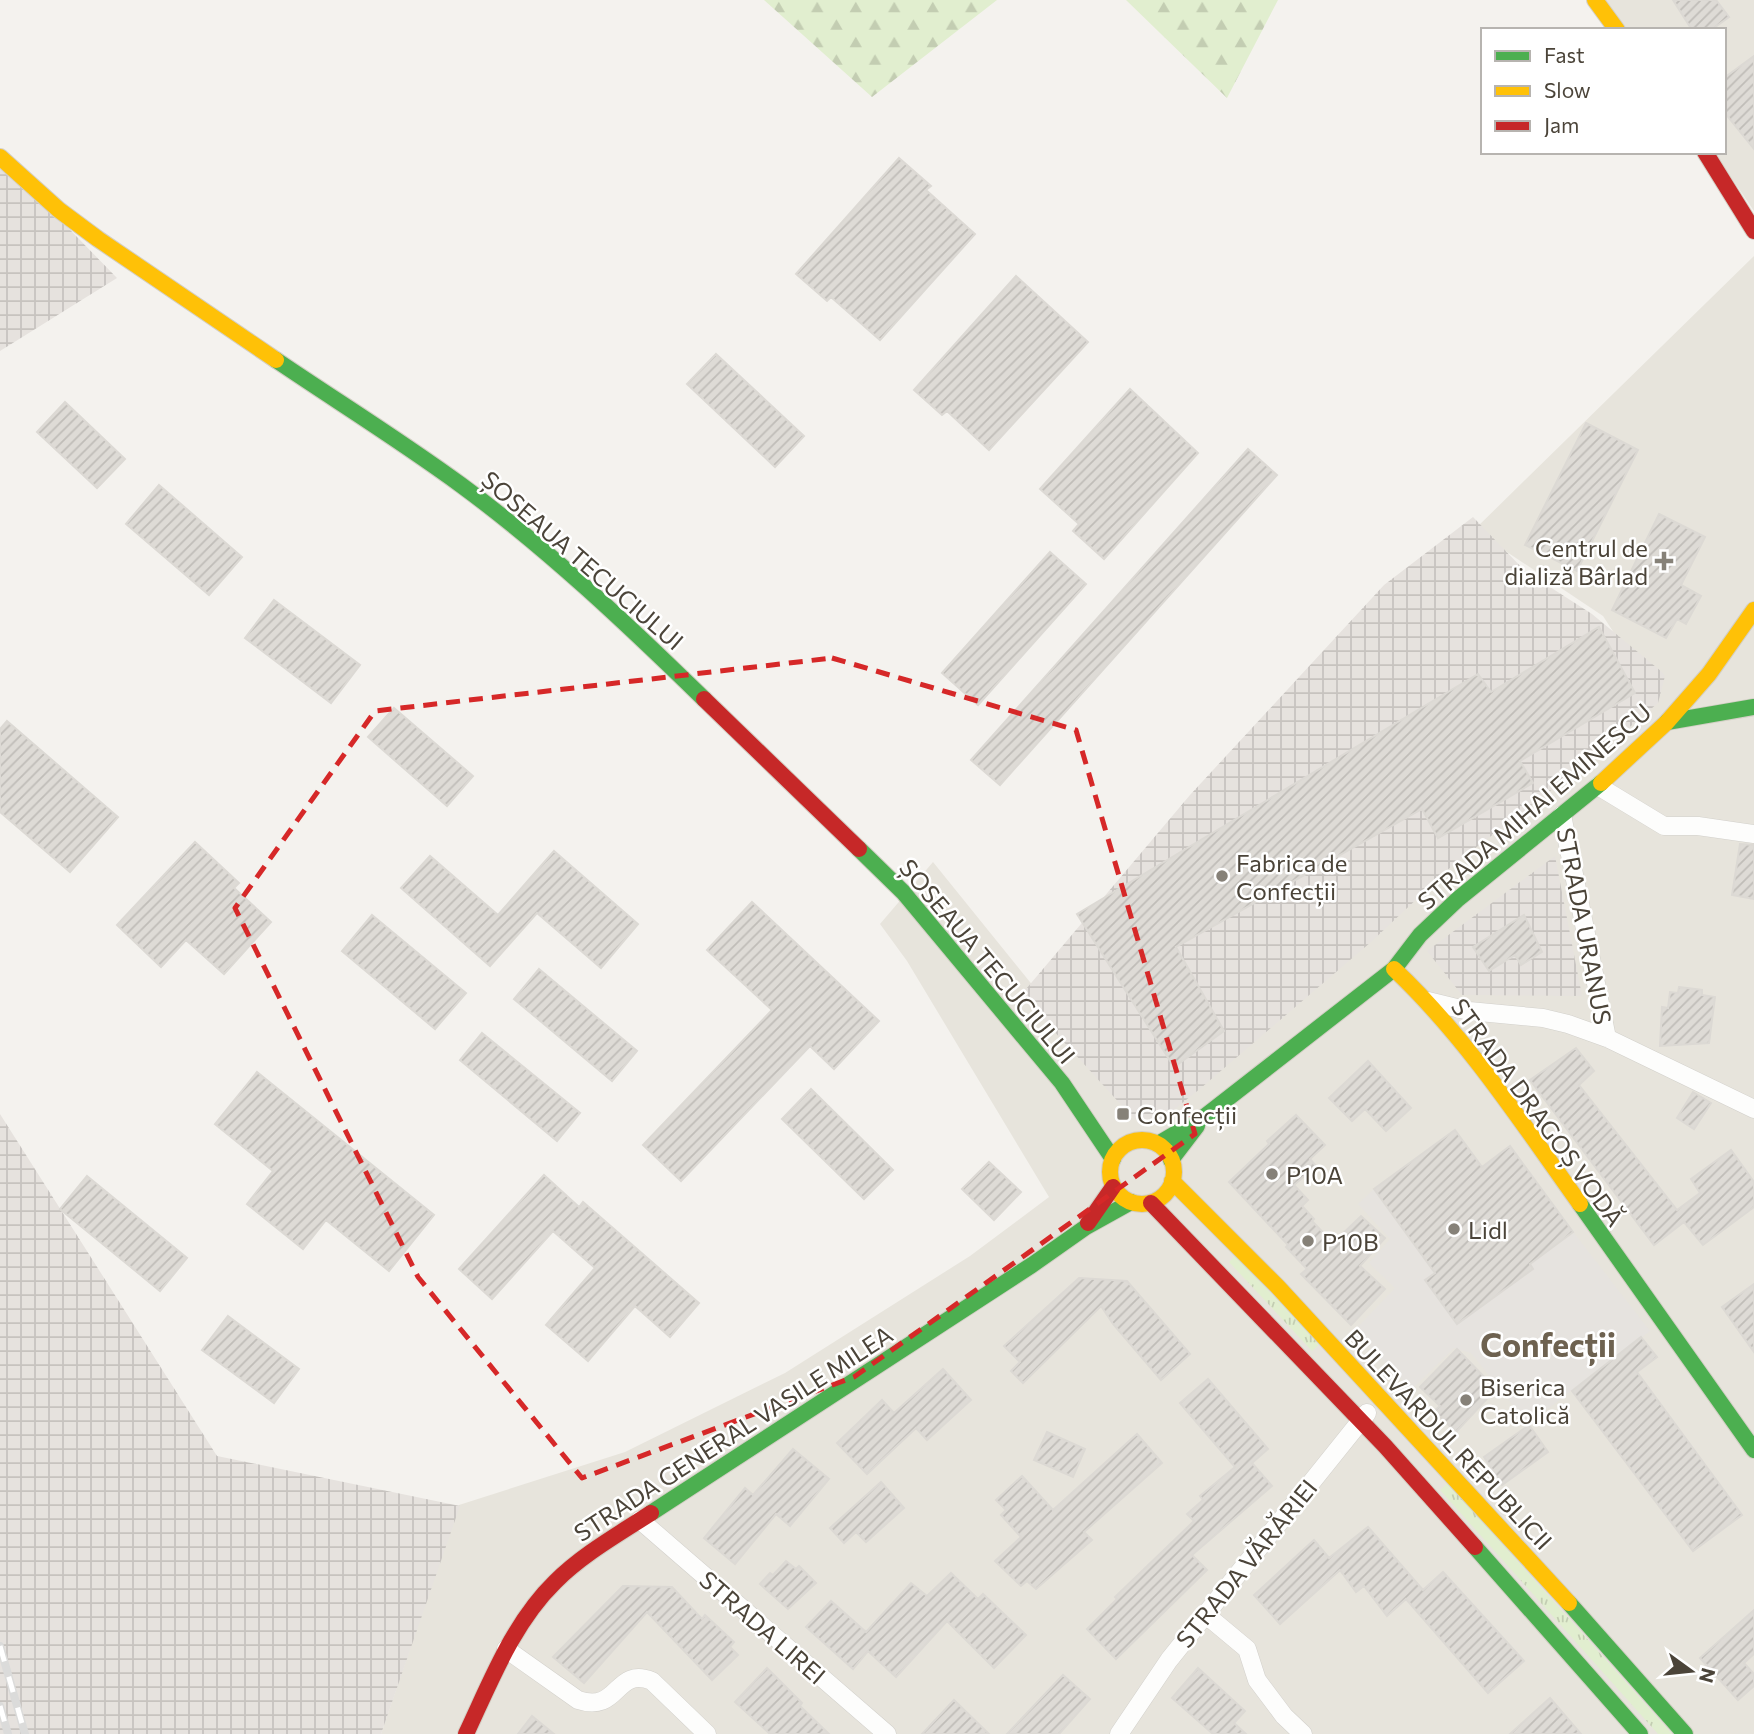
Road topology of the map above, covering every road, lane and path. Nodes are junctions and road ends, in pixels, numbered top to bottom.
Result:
1 (1595, 0) edge
2 (1616, 28) edge
3 (1707, 154) edge
4 (0, 157) edge
5 (1754, 231) edge
6 (1754, 610) edge
7 (1754, 707) edge
8 (1667, 722) junction
9 (1598, 786) junction
10 (1562, 815) junction
11 (1754, 834) edge
12 (1394, 969) junction
13 (1428, 1001) junction
14 (1607, 1038) junction
15 (1062, 1083) junction
16 (1754, 1109) edge
17 (1204, 1117) junction
18 (1127, 1144) junction
19 (1158, 1144) junction
20 (1113, 1159) junction
21 (1171, 1160) junction
22 (1172, 1181) junction
23 (1113, 1187) junction
24 (1131, 1202) junction
25 (1151, 1203) junction
26 (1086, 1227) junction
27 (1381, 1398) junction
28 (1361, 1420) junction
29 (1754, 1450) edge
30 (640, 1520) junction
31 (1205, 1614) junction
32 (506, 1650) junction
33 (466, 1734) edge
34 (707, 1734) edge
35 (887, 1734) edge
36 (1119, 1734) edge
37 (1303, 1734) edge
38 (1640, 1734) edge
39 (1685, 1734) edge

1 - 2 main road
3 - 5 main road
4 - 15 main road, ȘOSEAUA TECUCIULUI
6 - 8 main road, STRADA MIHAI EMINESCU
7 - 8 main road
8 - 9 main road, STRADA MIHAI EMINESCU
9 - 10 main road, STRADA MIHAI EMINESCU
9 - 11 street
10 - 12 main road, STRADA MIHAI EMINESCU
10 - 14 street, STRADA URANUS
12 - 13 main road, STRADA DRAGOȘ VODĂ
12 - 17 main road
13 - 14 street
13 - 29 main road, STRADA DRAGOȘ VODĂ
14 - 16 street
15 - 18 main road, ȘOSEAUA TECUCIULUI
15 - 20 main road, ȘOSEAUA TECUCIULUI
17 - 19 main road
17 - 21 main road
18 - 19 main road
18 - 20 main road
19 - 21 main road
20 - 23 main road
21 - 22 main road
22 - 25 main road
22 - 27 main road, BULEVARDUL REPUBLICII
23 - 24 main road
23 - 26 main road, STRADA GENERAL VASILE MILEA
24 - 25 main road
24 - 26 main road, STRADA GENERAL VASILE MILEA
25 - 28 main road
26 - 30 main road, STRADA GENERAL VASILE MILEA
27 - 28 street, STRADA VĂRĂRIEI
27 - 39 main road, BULEVARDUL REPUBLICII
28 - 31 street, STRADA VĂRĂRIEI
28 - 38 main road
30 - 32 main road, STRADA GENERAL VASILE MILEA
30 - 35 street, STRADA LIREI
31 - 36 street, STRADA VĂRĂRIEI
31 - 37 street
32 - 33 main road, STRADA GENERAL VASILE MILEA
32 - 34 street

